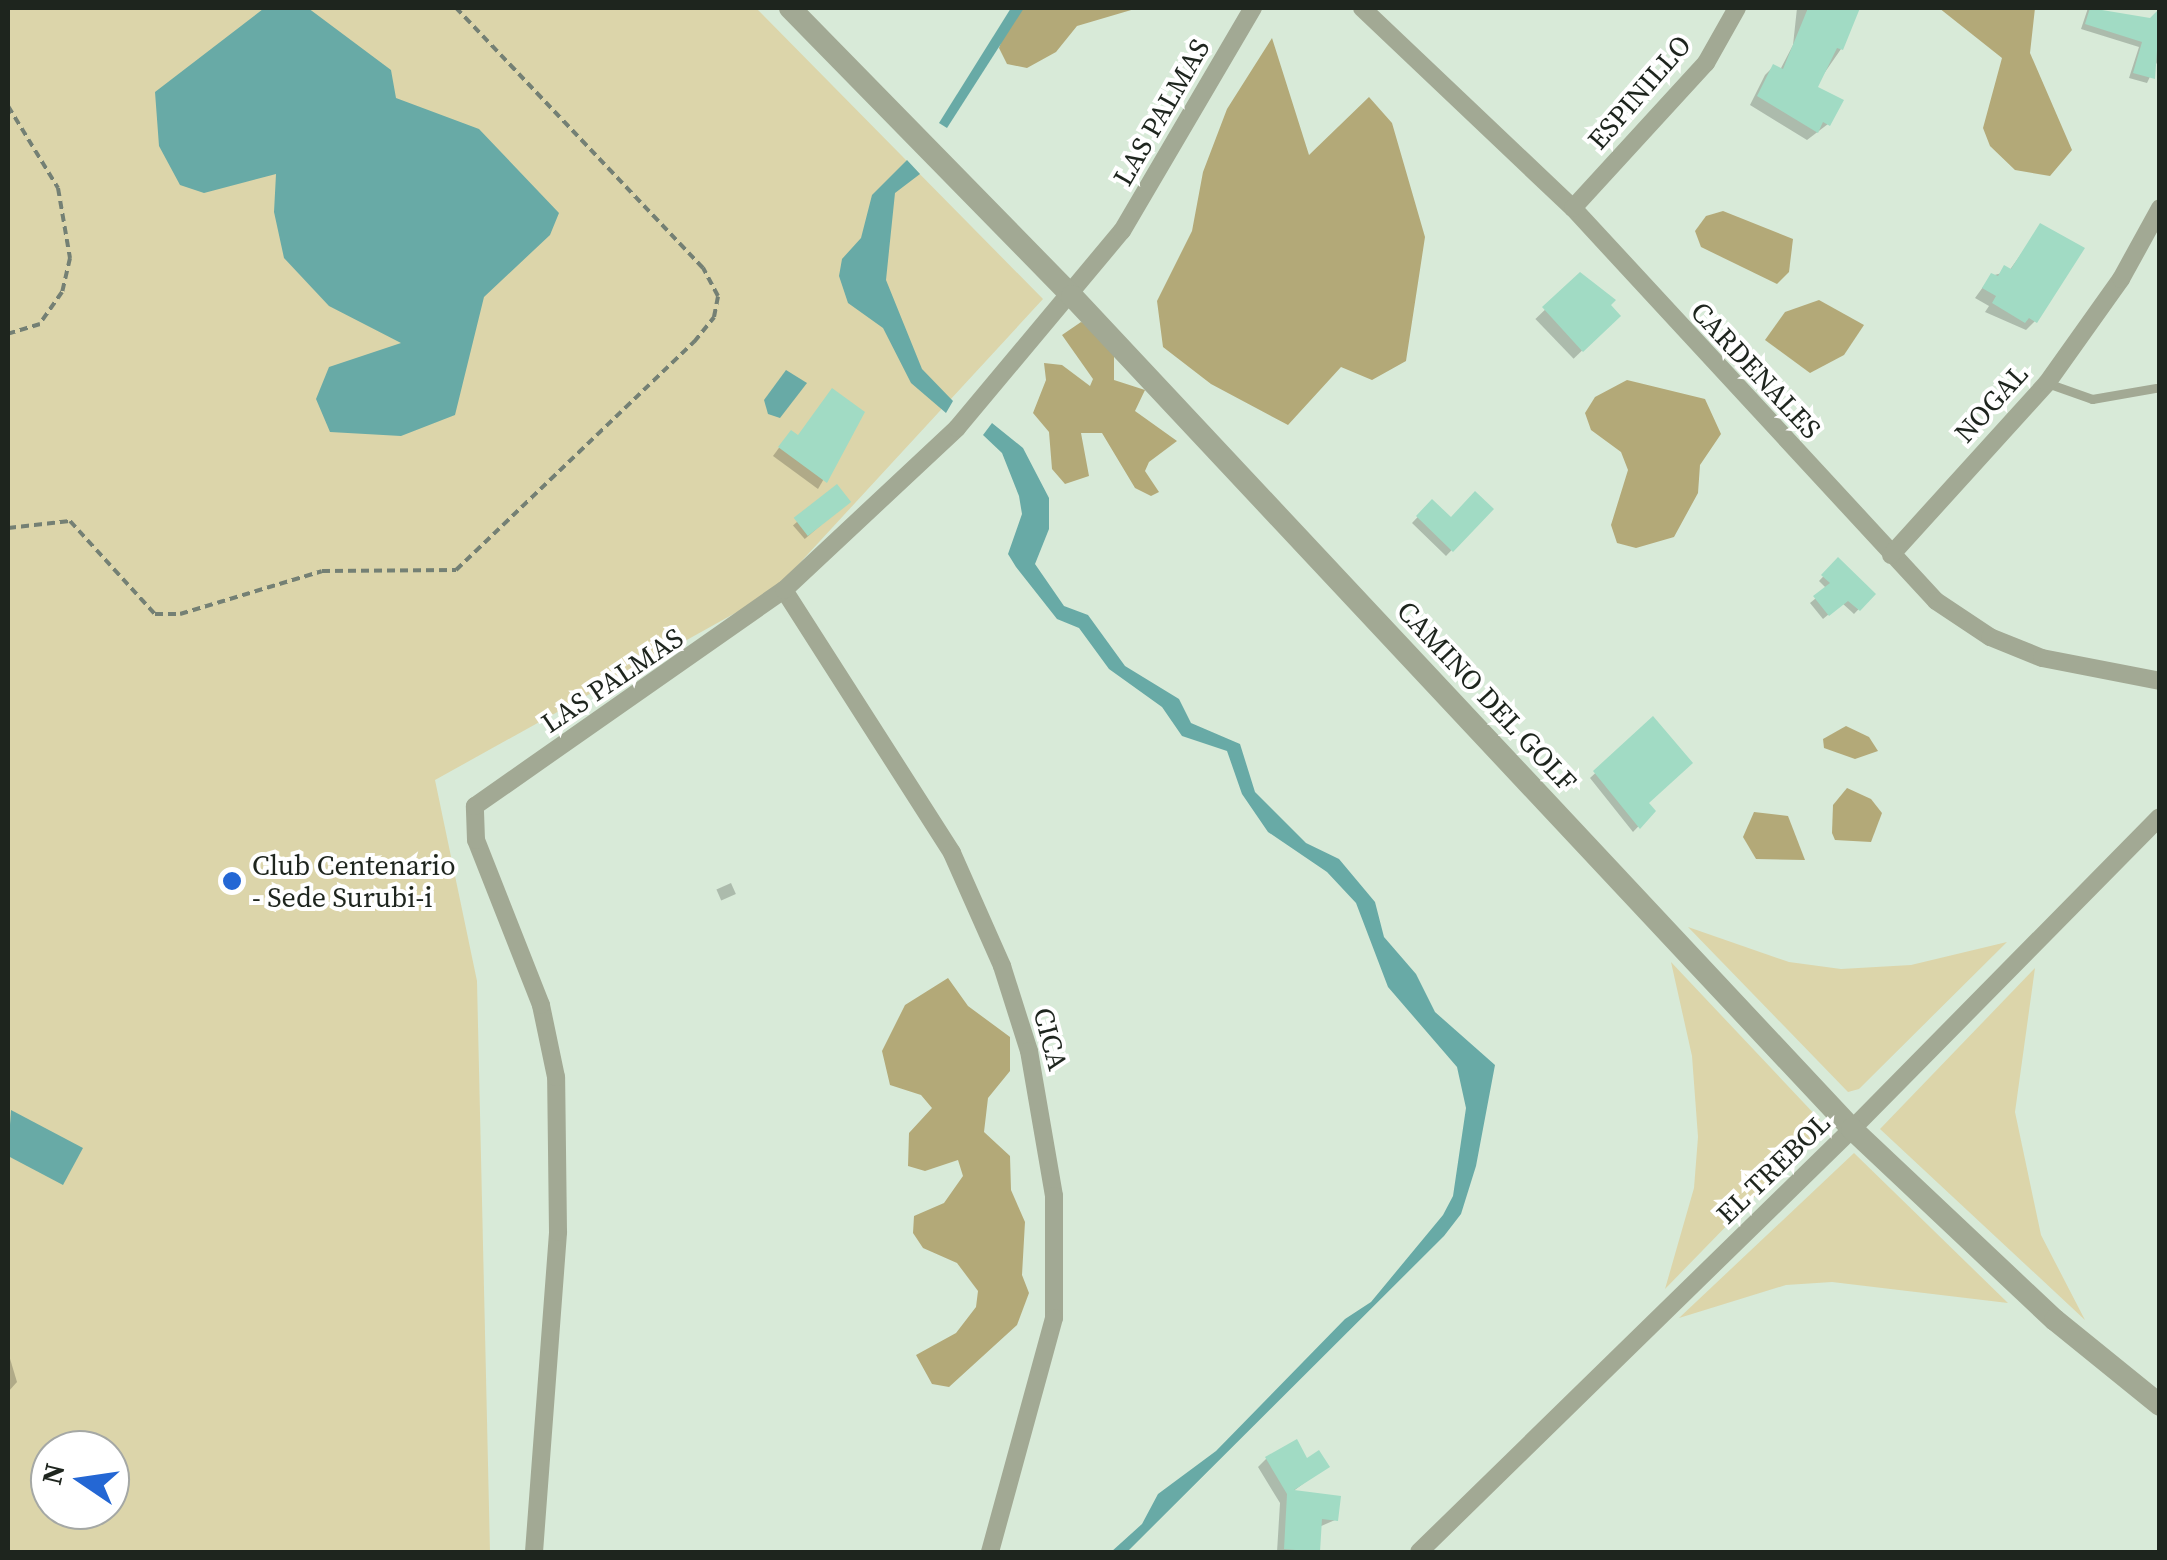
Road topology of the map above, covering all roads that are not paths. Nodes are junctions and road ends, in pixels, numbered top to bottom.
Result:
1 (790, 8) edge
2 (1253, 8) edge
3 (1362, 8) edge
4 (1737, 8) edge
5 (1573, 208) junction
6 (2160, 208) edge
7 (1072, 296) junction
8 (2047, 384) junction
9 (2156, 388) dead end
10 (1891, 556) junction
11 (784, 590) junction
12 (2160, 682) edge
13 (2160, 817) edge
14 (1852, 1129) junction
15 (2160, 1405) edge
16 (534, 1552) edge
17 (990, 1552) edge
18 (1419, 1552) edge

1 - 7 street, CAMINO DEL GOLF
2 - 7 street, LAS PALMAS
3 - 5 street, CARDENALES
4 - 5 street, ESPINILLO
5 - 10 street, CARDENALES
6 - 8 street, NOGAL
7 - 11 street, LAS PALMAS
7 - 14 street, CAMINO DEL GOLF
8 - 9 lane
8 - 10 street, NOGAL
10 - 12 street, CARDENALES
11 - 16 street, LAS PALMAS
11 - 17 street, CICA
13 - 14 street, EL TREBOL
14 - 15 street, CAMINO DEL GOLF
14 - 18 street, EL TREBOL

